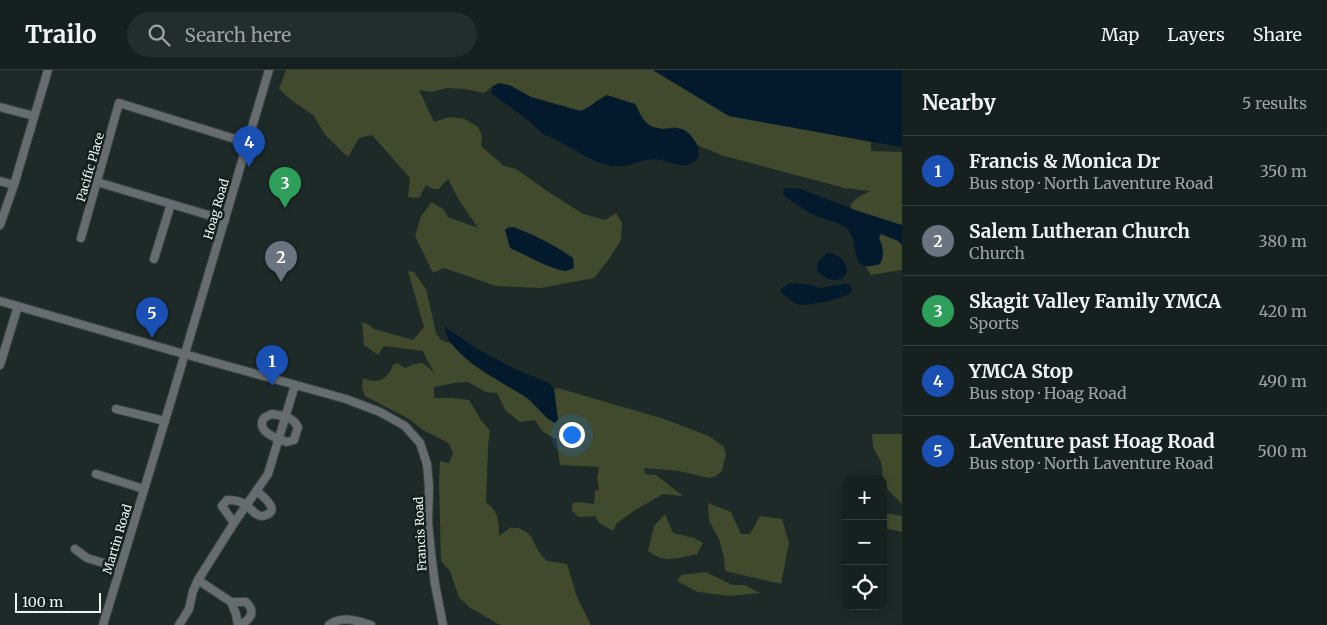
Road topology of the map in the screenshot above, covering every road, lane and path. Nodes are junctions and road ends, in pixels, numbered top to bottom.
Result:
1 (48, 70) edge
2 (268, 70) edge
3 (0, 107) edge
4 (34, 116) junction
5 (248, 143) junction
6 (0, 182) edge
7 (97, 182) junction
8 (14, 185) junction
9 (171, 204) junction
10 (225, 220) junction
11 (0, 225) edge
12 (81, 238) dead end
13 (154, 259) dead end
14 (0, 301) edge
15 (18, 306) junction
16 (185, 354) junction
17 (0, 365) edge
18 (295, 384) junction
19 (116, 409) dead end
20 (286, 416) junction
21 (165, 421) junction
22 (279, 439) junction
23 (96, 474) dead end
24 (144, 489) junction
25 (257, 491) junction
26 (247, 506) junction
27 (234, 524) junction
28 (75, 549) dead end
29 (120, 568) junction
30 (198, 580) junction
31 (231, 602) junction
32 (103, 625) edge
33 (179, 625) edge
34 (239, 625) edge
35 (329, 625) edge
36 (371, 625) edge
37 (443, 625) edge

1 - 4 street
2 - 5 street, Hoag Road
3 - 4 street
4 - 8 street
5 - 7 street, Pacific Place
5 - 10 street, Hoag Road
6 - 8 street
7 - 9 street
7 - 12 street, Pacific Place
8 - 11 street
9 - 10 street
9 - 13 street
10 - 16 street, Hoag Road
14 - 15 street
15 - 16 street
15 - 17 street
16 - 18 street
16 - 21 street, Martin Road
18 - 20 street
18 - 37 street, Francis Road
19 - 21 street
20 - 22 street
20 - 22 street
20 - 22 street
21 - 24 street, Martin Road
22 - 25 street
23 - 24 street
24 - 29 street, Martin Road
25 - 26 street
25 - 26 street
26 - 27 street
26 - 27 street
27 - 30 street
28 - 29 street
29 - 32 street, Martin Road
30 - 31 street
30 - 33 street
31 - 34 street
31 - 34 street
35 - 36 street

